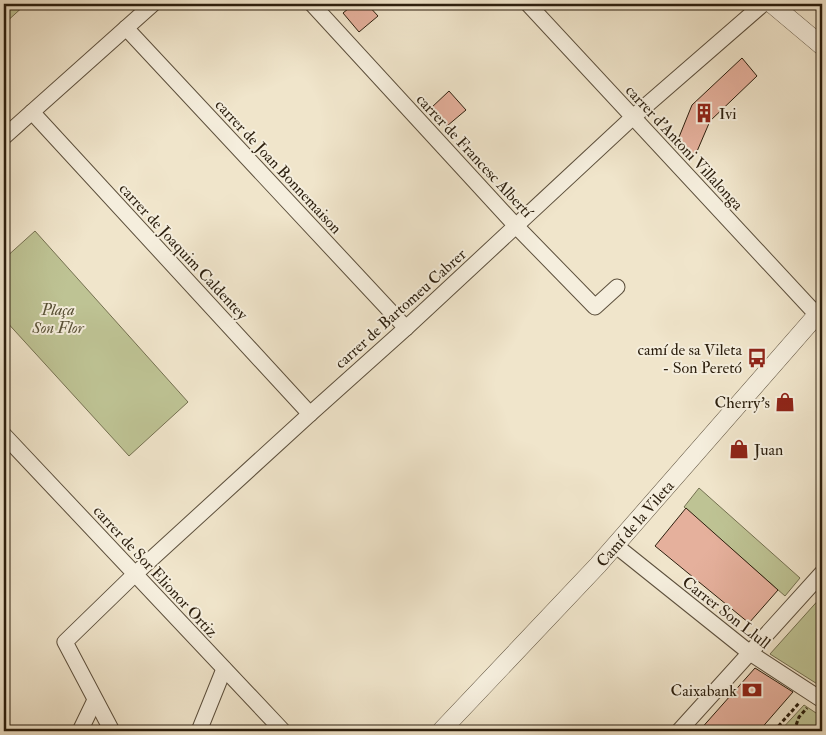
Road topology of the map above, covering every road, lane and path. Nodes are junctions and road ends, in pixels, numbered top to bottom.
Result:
1 (153, 4) edge
2 (312, 4) edge
3 (528, 4) edge
4 (762, 4) edge
5 (772, 4) edge
6 (126, 28) junction
7 (822, 46) edge
8 (32, 112) junction
9 (633, 117) junction
10 (4, 137) edge
11 (516, 226) junction
12 (617, 287) dead end
13 (819, 312) edge
14 (406, 328) junction
15 (310, 414) junction
16 (4, 435) edge
17 (615, 545) junction
18 (822, 572) edge
19 (135, 574) junction
20 (750, 653) junction
21 (224, 669) junction
22 (816, 696) edge
23 (95, 700) junction
24 (808, 707) dead end
25 (80, 731) edge
26 (112, 731) edge
27 (199, 731) edge
28 (283, 731) edge
29 (441, 731) edge
30 (679, 731) edge
31 (774, 731) edge
32 (794, 731) edge

1 - 6 street
2 - 11 street, carrer de Francesc Albertí
3 - 9 street, carrer d'Antoni Villalonga
4 - 9 street, carrer de Bartomeu Cabrer
5 - 7 street
6 - 8 street
6 - 14 street, carrer de Joan Bonnemaison
8 - 10 street
8 - 15 street, carrer de Joaquim Caldentey
9 - 11 street, carrer de Bartomeu Cabrer
9 - 13 street, carrer d'Antoni Villalonga
11 - 12 street, carrer de Francesc Albertí
11 - 14 street, carrer de Bartomeu Cabrer
13 - 17 street, Camí de la Vileta
14 - 15 street, carrer de Bartomeu Cabrer
15 - 19 street, carrer de Bartomeu Cabrer
16 - 19 street, carrer de Sor Elionor Ortiz
17 - 20 street, Carrer Son Llull
17 - 29 street, Camí de la Vileta
18 - 20 street
19 - 21 street, carrer de Sor Elionor Ortiz
19 - 23 street, carrer de Bartomeu Cabrer
20 - 22 street, Carrer Son Llull
20 - 30 street
21 - 27 street
21 - 28 street, carrer de Sor Elionor Ortiz
22 - 31 path
23 - 25 street
23 - 26 street
24 - 32 path

